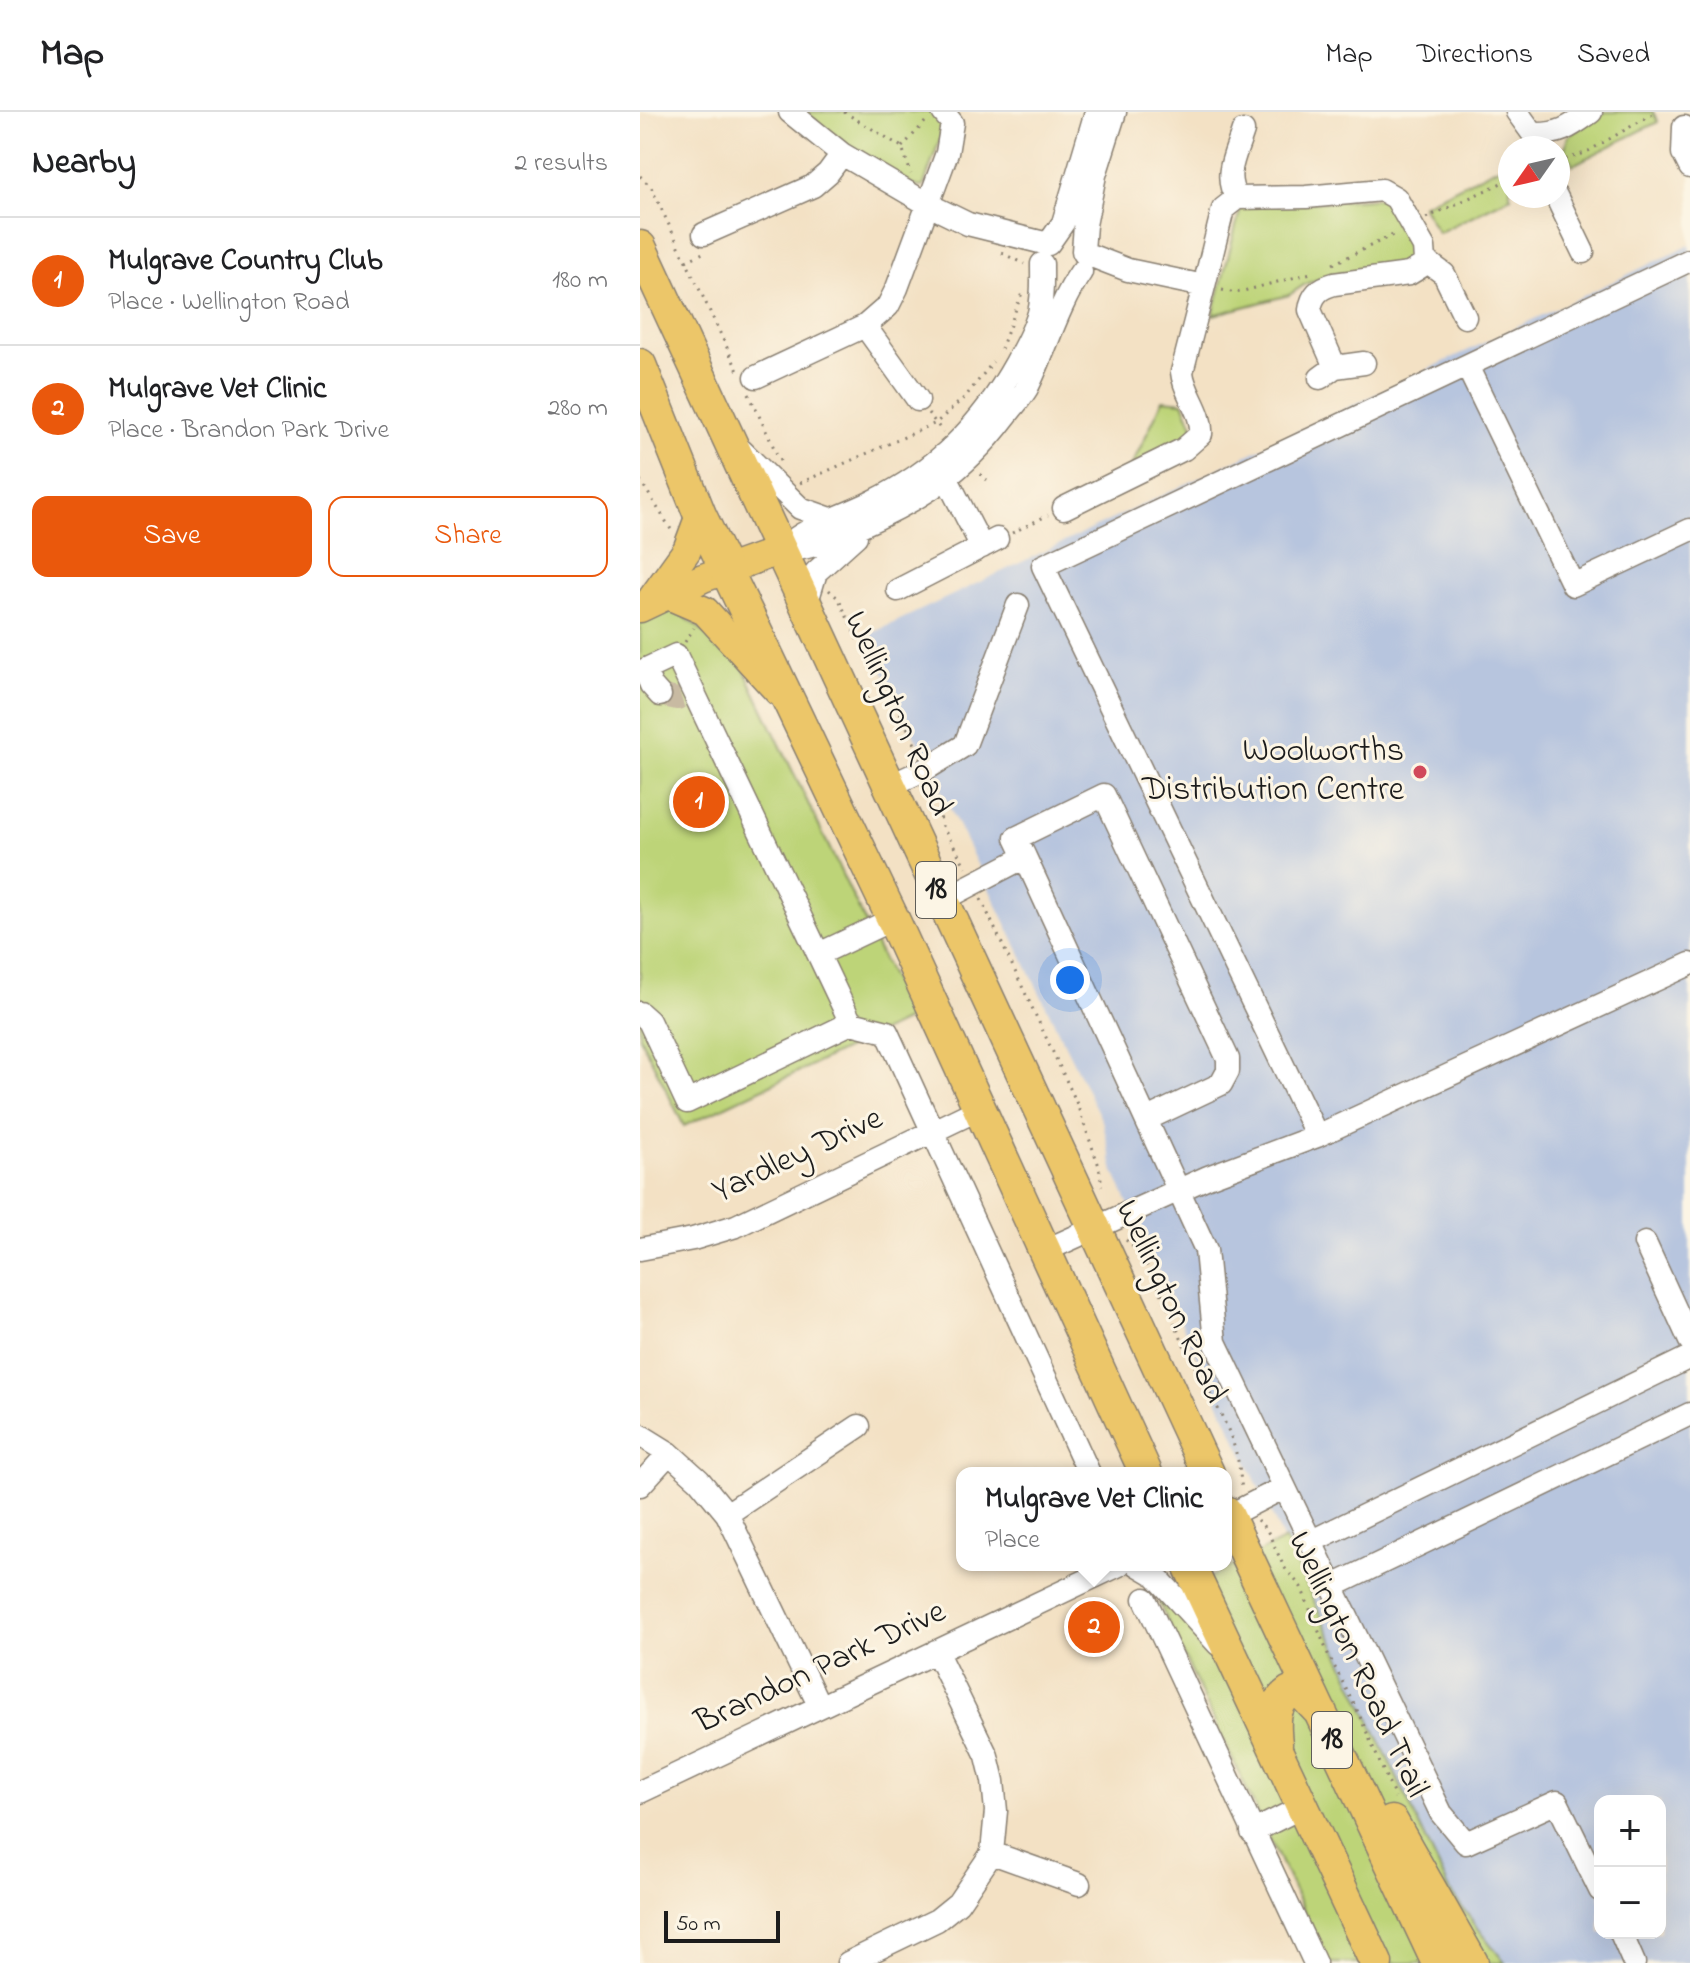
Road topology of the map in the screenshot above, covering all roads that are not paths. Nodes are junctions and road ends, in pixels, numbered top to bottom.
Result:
1 (790, 112) edge
2 (1096, 112) edge
3 (1115, 112) edge
4 (1517, 112) edge
5 (1591, 112) edge
6 (944, 113) edge
7 (1682, 123) edge
8 (1243, 131) dead end
9 (1538, 136) edge
10 (1558, 136) edge
11 (842, 154) junction
12 (1690, 167) edge
13 (1237, 198) junction
14 (924, 202) junction
15 (1562, 208) edge
16 (704, 234) dead end
17 (640, 247) edge
18 (1583, 252) dead end
19 (1040, 256) junction
20 (1425, 260) junction
21 (1690, 260) edge
22 (1083, 262) junction
23 (1204, 286) junction
24 (1465, 317) dead end
25 (865, 326) junction
26 (1364, 363) dead end
27 (640, 365) edge
28 (1467, 366) junction
29 (756, 377) dead end
30 (918, 400) dead end
31 (726, 435) junction
32 (940, 471) junction
33 (1064, 508) road end
34 (700, 515) junction
35 (831, 519) junction
36 (875, 520) junction
37 (1690, 530) edge
38 (781, 550) junction
39 (727, 570) junction
40 (898, 590) dead end
41 (652, 602) edge
42 (806, 605) junction
43 (1018, 605) dead end
44 (642, 671) edge
45 (660, 695) dead end
46 (789, 703) junction
47 (889, 786) junction
48 (1025, 857) junction
49 (938, 895) junction
50 (893, 919) junction
51 (819, 954) junction
52 (1690, 964) edge
53 (640, 1013) edge
54 (851, 1023) junction
55 (979, 1109) junction
56 (1147, 1119) junction
57 (932, 1130) junction
58 (1317, 1136) junction
59 (1179, 1191) junction
60 (1104, 1223) junction
61 (1645, 1243) dead end
62 (640, 1249) edge
63 (1044, 1251) junction
64 (1690, 1341) edge
65 (1690, 1357) edge
66 (1690, 1414) edge
67 (859, 1426) dead end
68 (640, 1435) edge
69 (669, 1453) junction
70 (1086, 1467) edge
71 (1141, 1467) edge
72 (1206, 1467) edge
73 (640, 1485) edge
74 (1283, 1488) junction
75 (1232, 1512) edge
76 (727, 1514) junction
77 (1310, 1542) junction
78 (1096, 1571) edge
79 (1148, 1571) edge
80 (1192, 1571) edge
81 (1331, 1587) junction
82 (1145, 1599) dead end
83 (936, 1651) junction
84 (1235, 1663) junction
85 (819, 1705) junction
86 (1317, 1707) junction
87 (1276, 1751) junction
88 (640, 1792) edge
89 (1302, 1807) junction
90 (1252, 1832) junction
91 (992, 1853) junction
92 (1594, 1878) edge
93 (1079, 1884) dead end
94 (1624, 1939) edge
95 (848, 1963) edge
96 (1315, 1963) edge
97 (1376, 1963) edge
98 (1438, 1963) edge
99 (1472, 1963) edge
100 (1634, 1963) edge

1 - 11 street
2 - 19 street
3 - 22 street
4 - 9 street
5 - 10 street
6 - 14 street
7 - 12 street
8 - 13 street
11 - 14 street
11 - 16 street
13 - 20 street
13 - 23 street
14 - 19 street
14 - 25 street
15 - 18 street
17 - 31 highway, Wellington Road / 18
19 - 22 street
19 - 22 street
19 - 32 street
20 - 24 street
20 - 26 street
21 - 28 street
22 - 23 street
22 - 32 street
23 - 33 street
25 - 29 street
25 - 30 street
27 - 34 highway, 18
28 - 37 street
28 - 58 street
31 - 35 street
31 - 38 highway, Wellington Road / 18
32 - 35 street
32 - 36 street
32 - 40 street
34 - 39 highway, 18
34 - 41 main road
35 - 38 street
36 - 38 street
36 - 42 street
38 - 39 main road
38 - 42 highway, Wellington Road / 18
39 - 41 main road
39 - 46 highway, 18
41 - 46 main road
42 - 47 highway, Wellington Road / 18
43 - 47 street
44 - 45 street
44 - 51 street
46 - 50 highway, 18
47 - 49 highway, Wellington Road / 18
48 - 49 street
48 - 56 street
48 - 56 street
49 - 60 highway, Wellington Road / 18
50 - 51 street
50 - 55 highway, 18
51 - 54 street
52 - 58 street
53 - 54 street
54 - 57 street
55 - 57 street, Yardley Drive
55 - 63 highway, 18
56 - 59 street
57 - 62 street, Yardley Drive
57 - 70 street
58 - 59 street
59 - 60 street
59 - 74 street
60 - 63 street
60 - 72 highway, Wellington Road / 18
61 - 64 street
63 - 71 highway, 18
65 - 77 street
66 - 81 street
67 - 76 street
68 - 69 street
69 - 73 street
69 - 76 street
74 - 75 street
74 - 77 street
75 - 86 highway, 18
76 - 85 street
77 - 81 street
78 - 83 street, Brandon Park Drive
79 - 84 street
80 - 84 highway, 18
81 - 92 street
82 - 90 street
83 - 85 street, Brandon Park Drive
83 - 91 street
84 - 87 highway, 18
85 - 88 street, Brandon Park Drive
86 - 87 highway
86 - 98 highway, 18
86 - 99 highway
87 - 89 highway, 18
89 - 90 street
89 - 97 highway, 18
90 - 96 street
91 - 93 street
91 - 95 street
94 - 100 street

